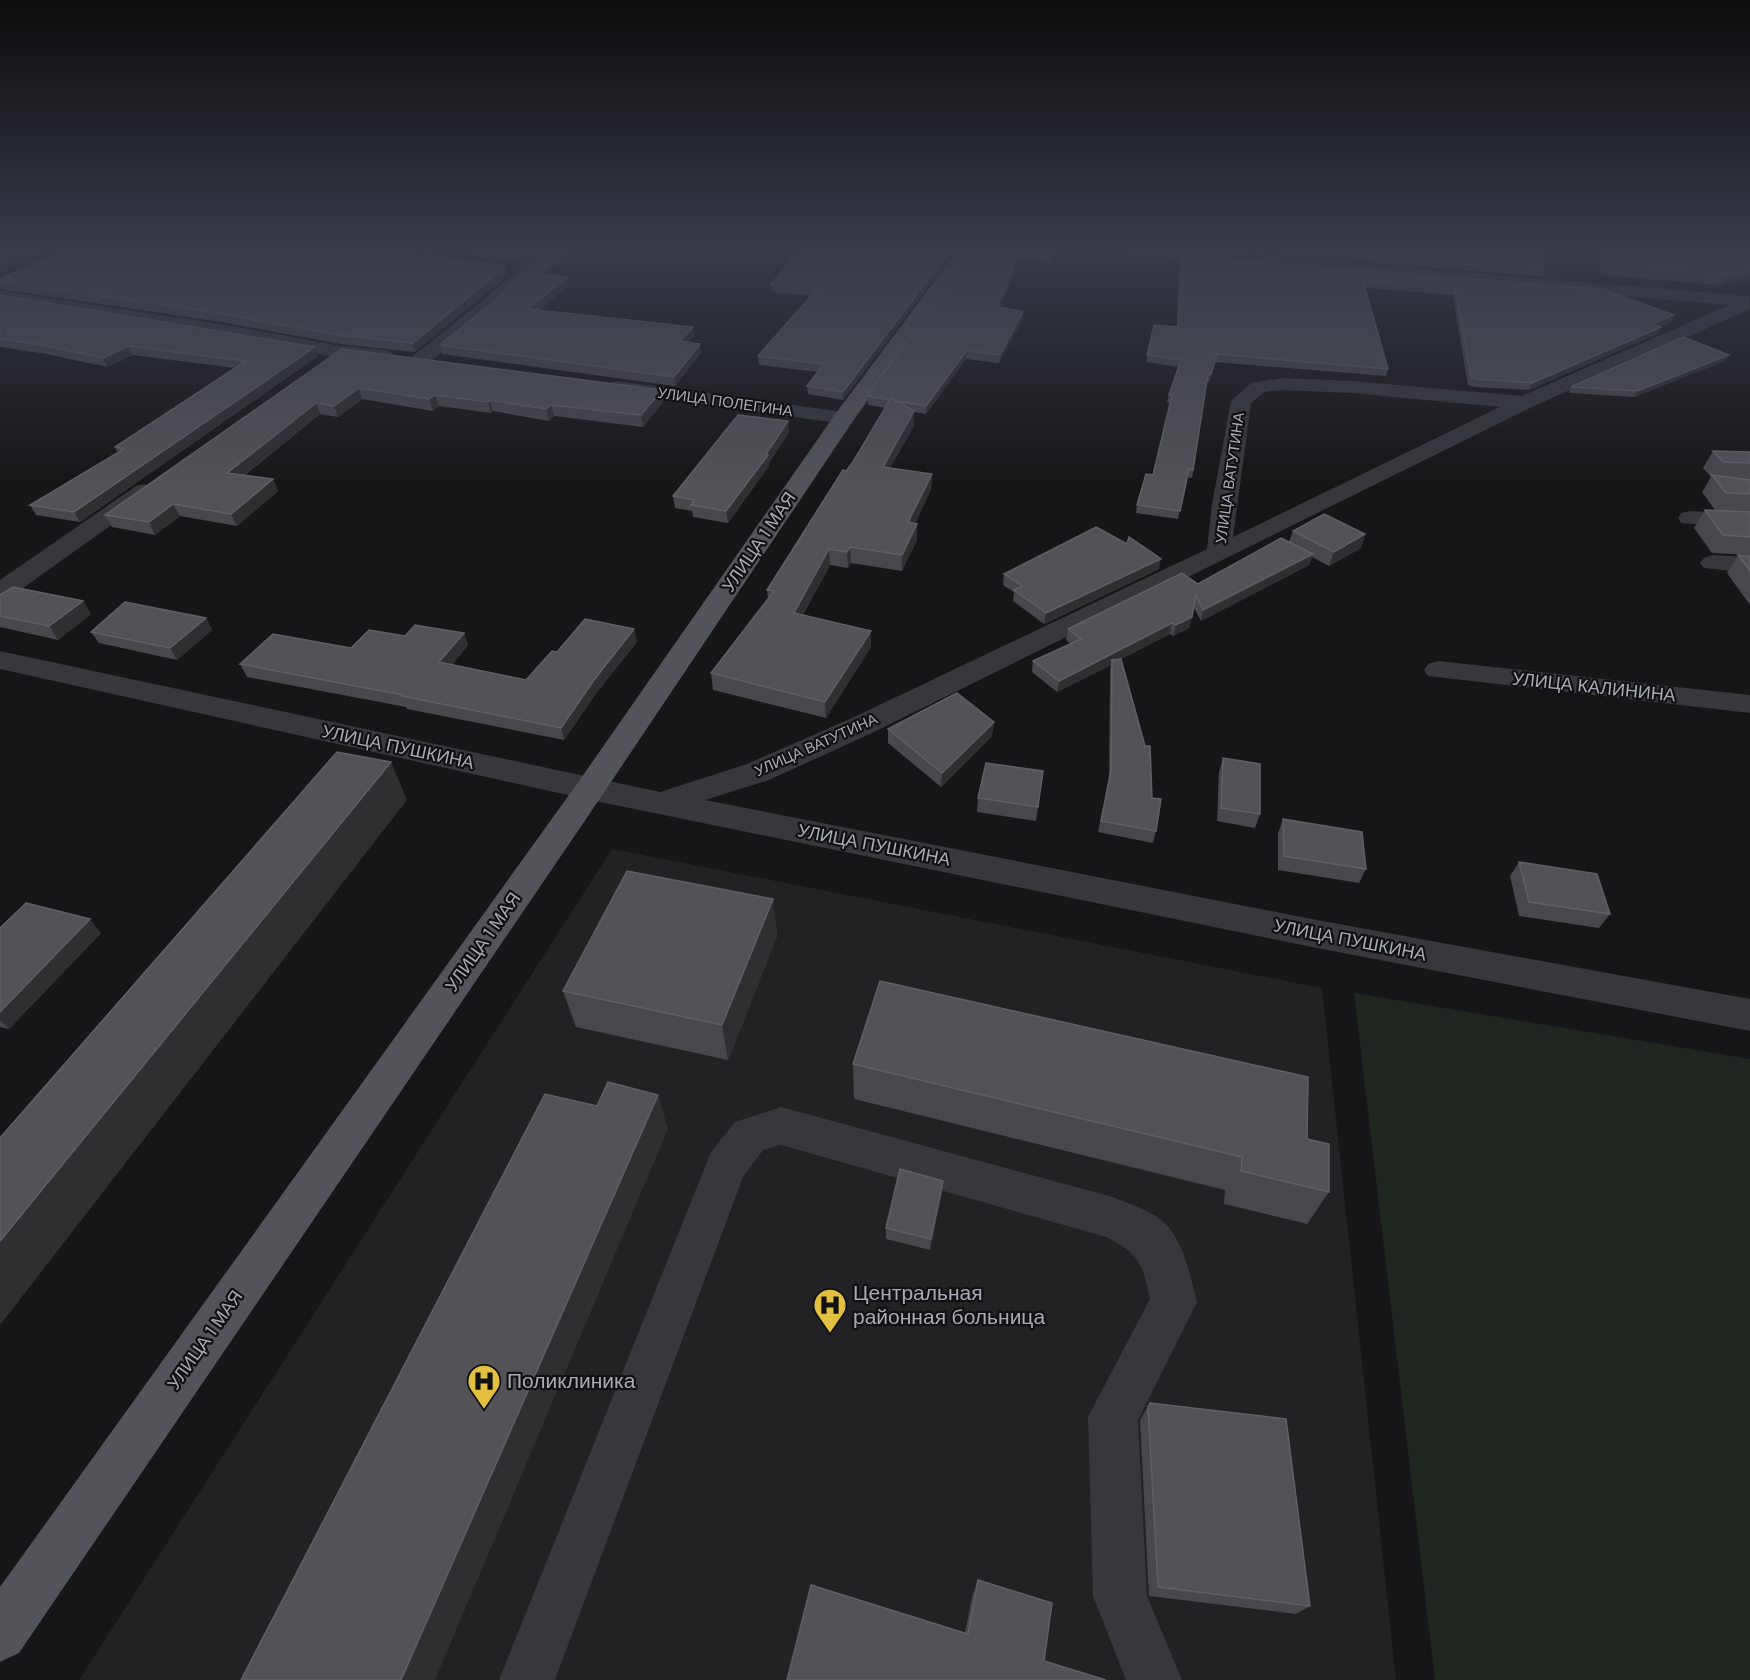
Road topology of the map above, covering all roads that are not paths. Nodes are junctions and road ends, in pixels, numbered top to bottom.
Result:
1 (211, 328) edge
2 (458, 328) edge
3 (910, 328) edge
4 (1690, 328) edge
5 (341, 352) junction
6 (420, 360) junction
7 (444, 363) edge
8 (312, 372) edge
9 (597, 384) edge
10 (1525, 403) junction
11 (844, 418) junction
12 (166, 475) edge
13 (1690, 518) dead end
14 (1750, 521) edge
15 (1219, 553) junction
16 (1713, 563) dead end
17 (1750, 565) edge
18 (0, 592) edge
19 (0, 660) edge
20 (1438, 670) dead end
21 (1750, 704) edge
22 (362, 739) junction
23 (338, 766) edge
24 (591, 789) junction
25 (662, 802) junction
26 (1750, 1015) edge
27 (0, 1634) edge
28 (527, 1680) edge
29 (1154, 1680) edge

1 - 5 street
2 - 6 street
3 - 11 main road, УЛИЦА 1 МАЯ
4 - 10 street, УЛИЦА ВАТУТИНА
5 - 6 street
5 - 8 street
6 - 7 street
9 - 11 street, УЛИЦА ПОЛЕГИНА
10 - 15 street
10 - 15 street, УЛИЦА ВАТУТИНА
11 - 24 main road, УЛИЦА 1 МАЯ
12 - 18 street
13 - 14 street
15 - 25 street, УЛИЦА ВАТУТИНА
16 - 17 street
19 - 22 street, УЛИЦА ПУШКИНА
20 - 21 street, УЛИЦА КАЛИНИНА
22 - 23 street
22 - 24 street, УЛИЦА ПУШКИНА
24 - 25 street, УЛИЦА ПУШКИНА
24 - 27 main road, УЛИЦА 1 МАЯ
25 - 26 street, УЛИЦА ПУШКИНА
28 - 29 street

